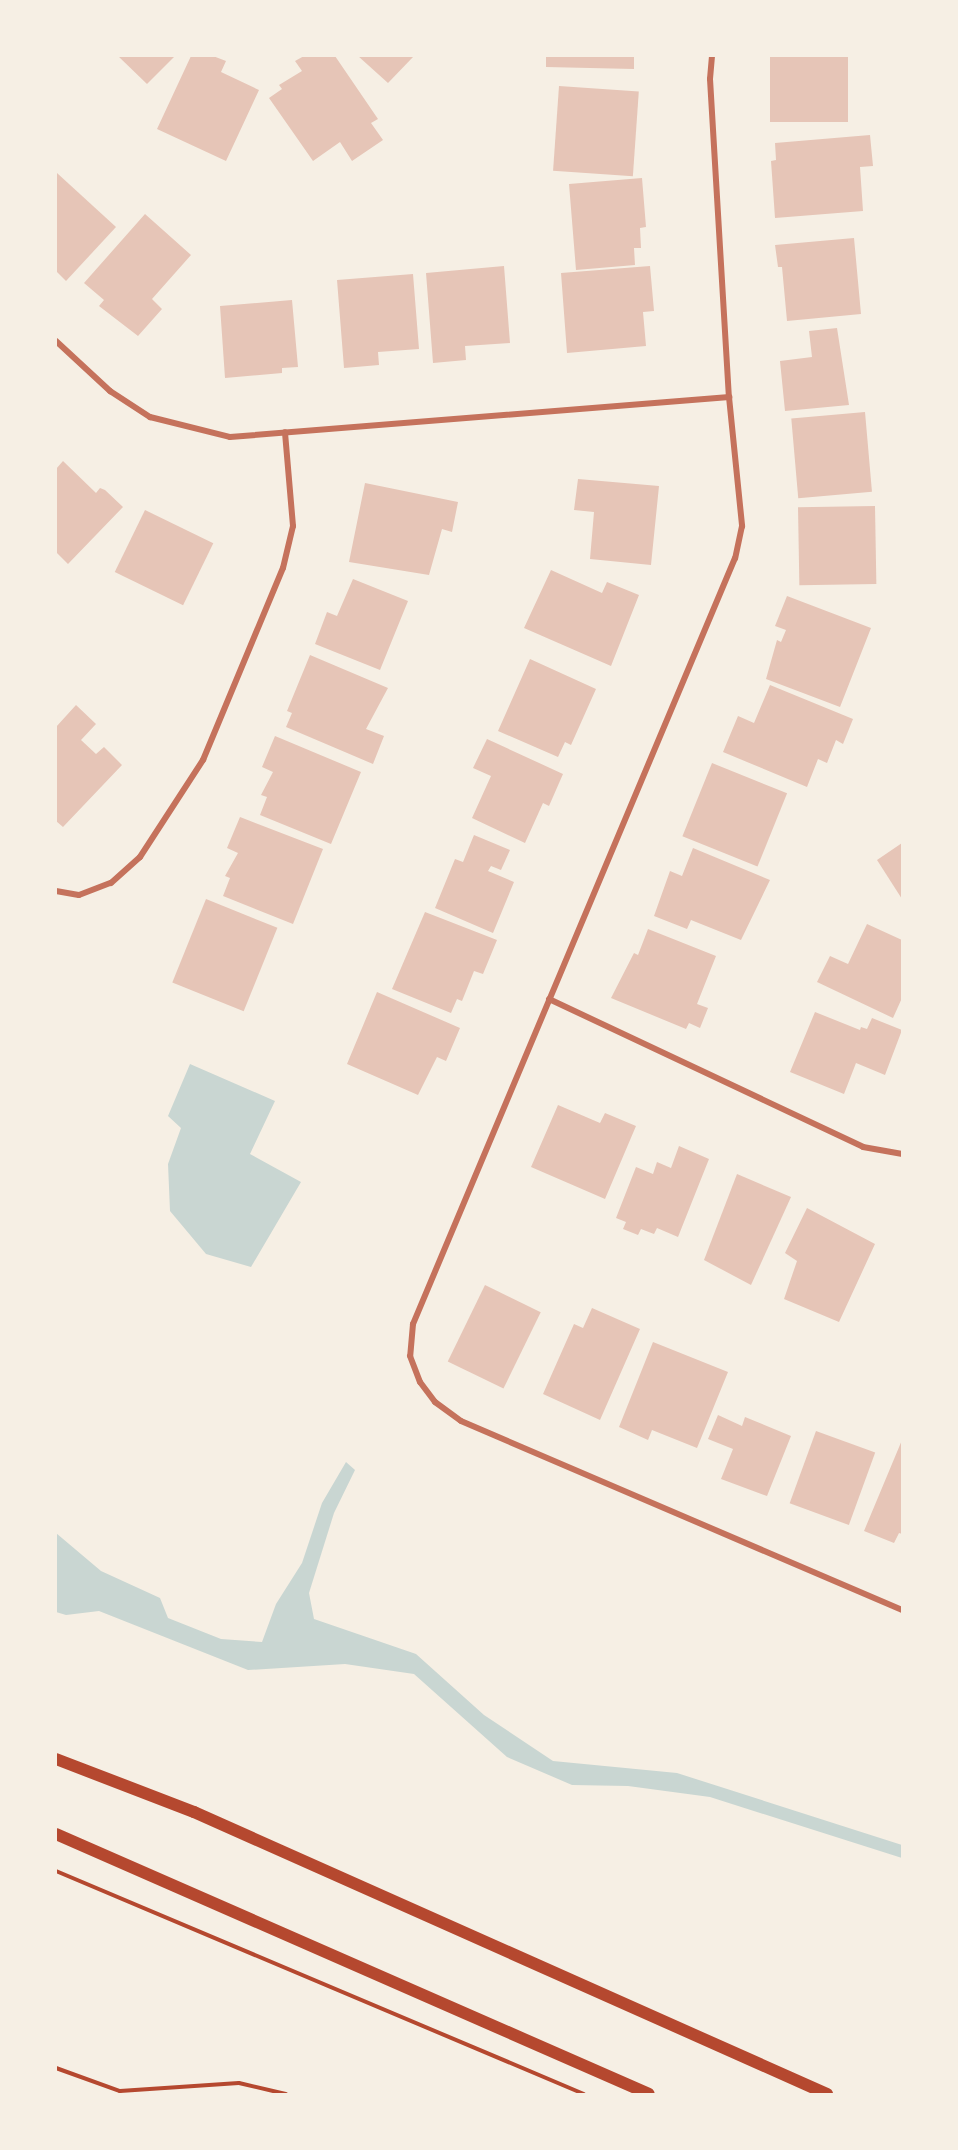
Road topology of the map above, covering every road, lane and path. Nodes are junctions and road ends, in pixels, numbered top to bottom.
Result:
1 (712, 56) edge
2 (56, 341) edge
3 (729, 397) junction
4 (285, 432) junction
5 (56, 891) edge
6 (549, 999) junction
7 (903, 1154) edge
8 (903, 1610) edge
9 (56, 1759) edge
10 (56, 1834) edge
11 (56, 1871) edge
12 (56, 2068) edge
13 (286, 2094) edge
14 (584, 2094) edge
15 (649, 2094) edge
16 (827, 2094) edge

1 - 3 street
2 - 4 street
3 - 4 street
3 - 6 street
4 - 5 street
6 - 7 street
6 - 8 street
9 - 16 main road
10 - 15 main road
11 - 14 path
12 - 13 path

